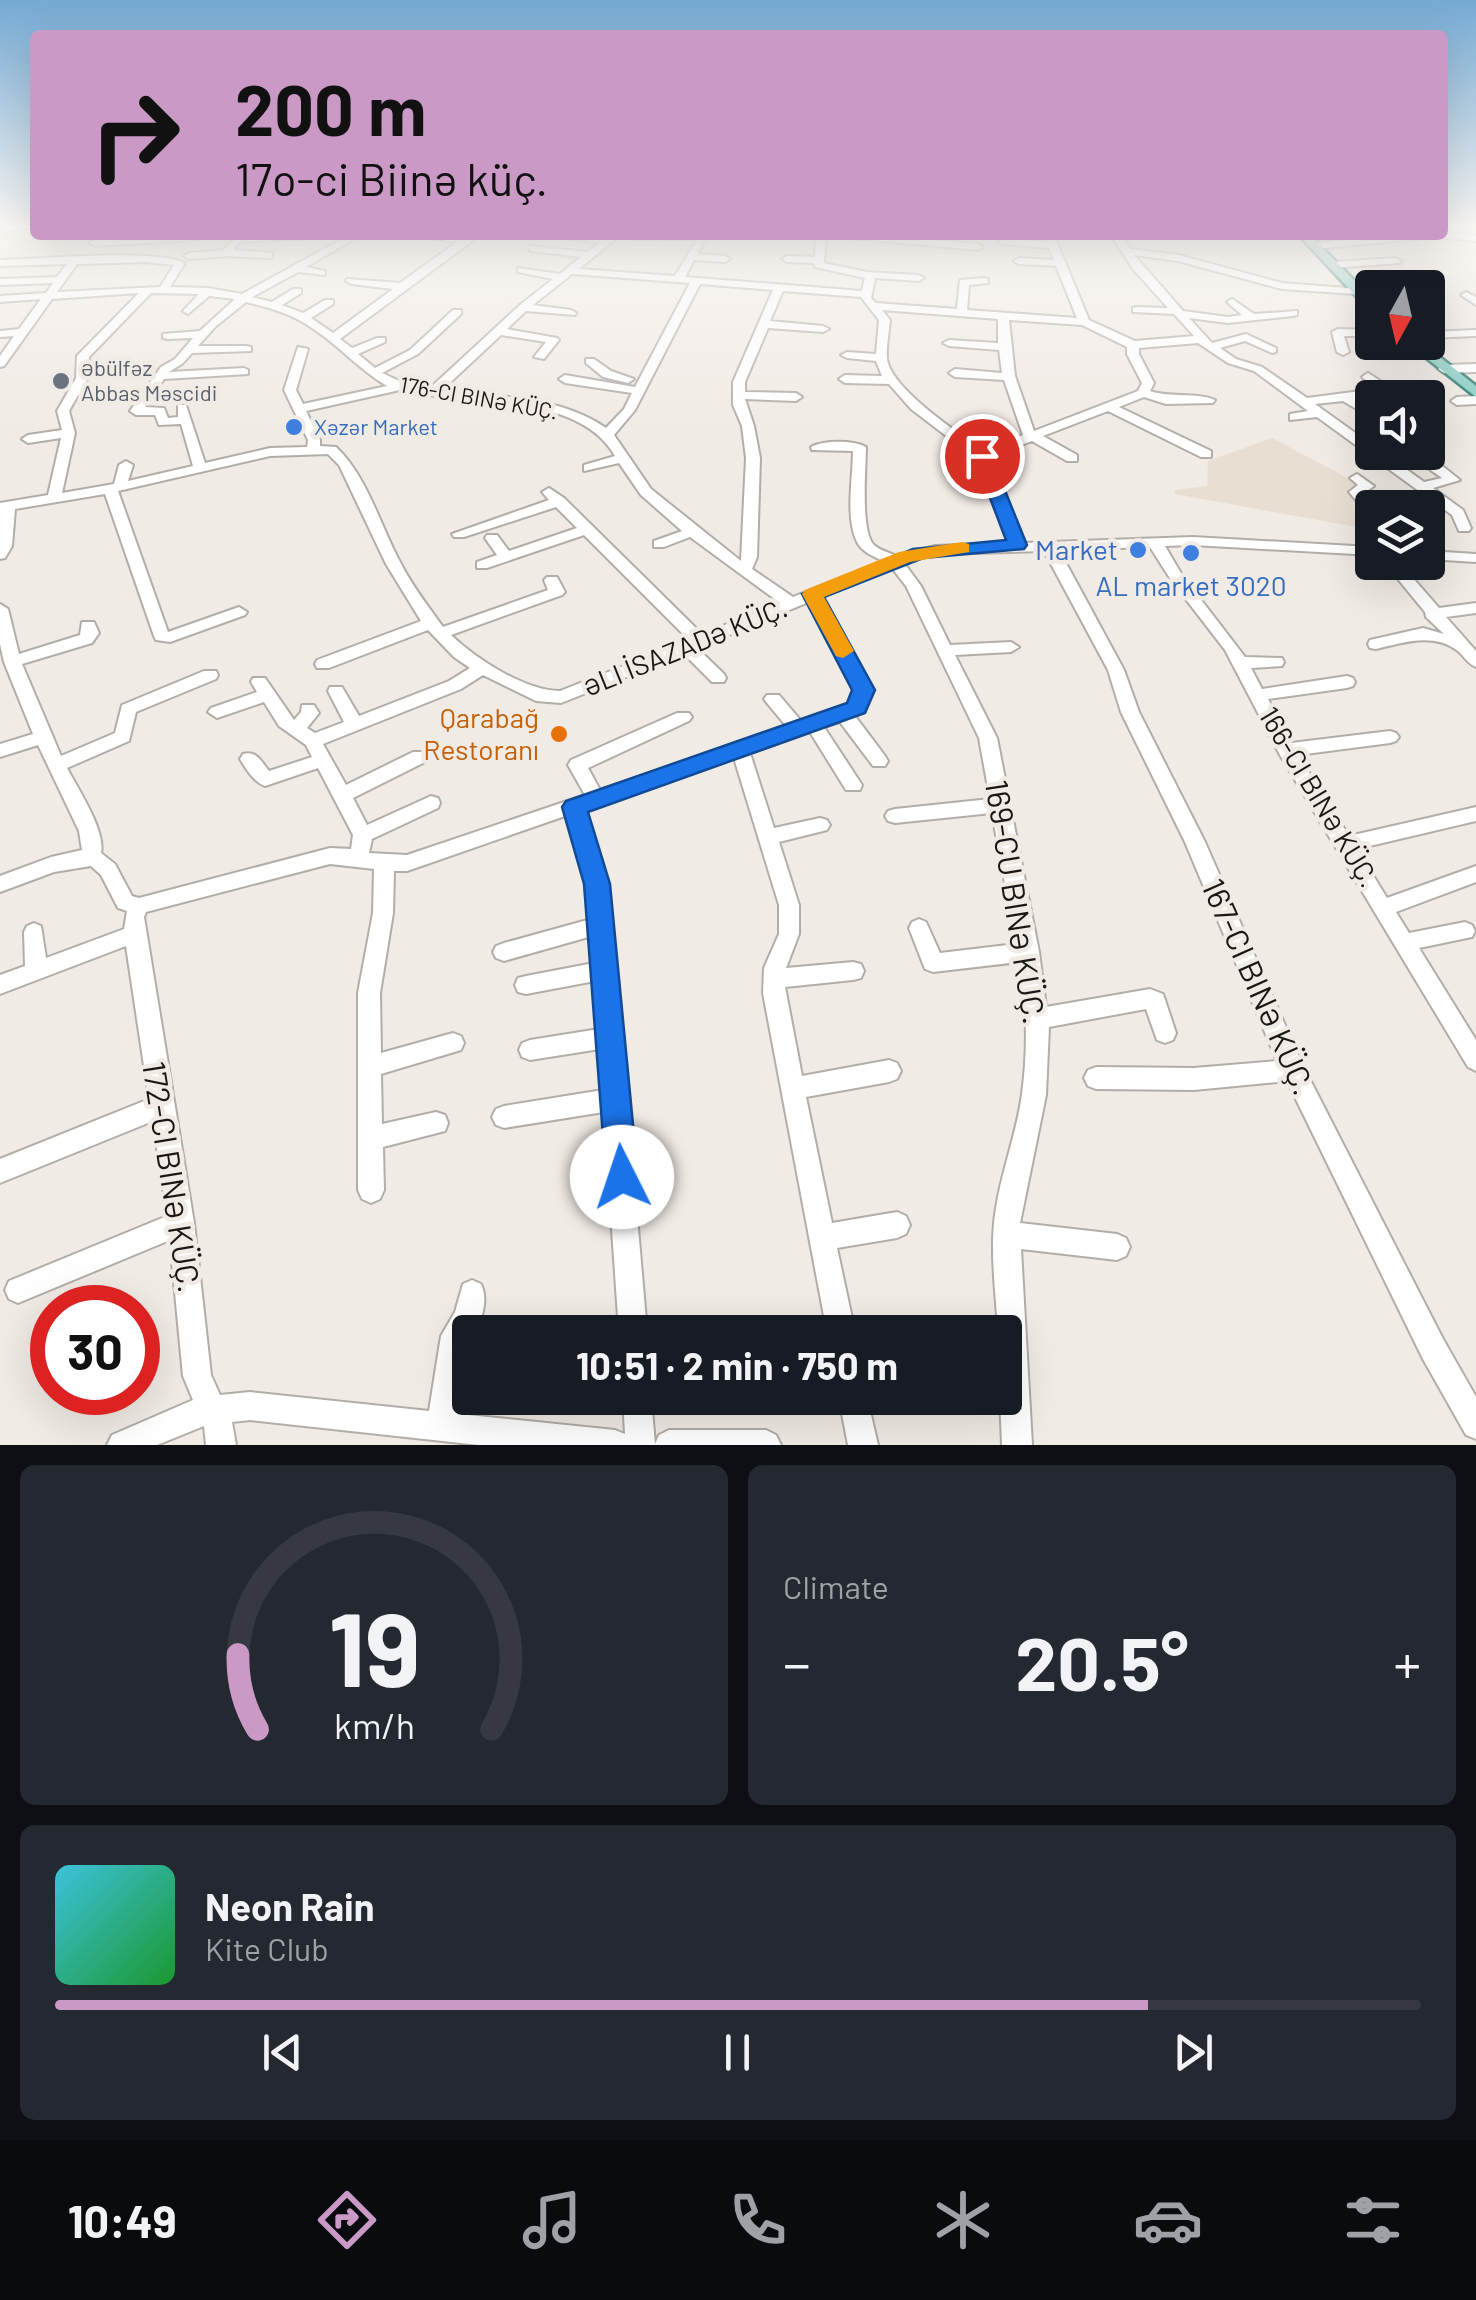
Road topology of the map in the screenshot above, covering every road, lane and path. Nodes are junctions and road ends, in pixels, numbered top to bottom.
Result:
1 (53, 291) edge
2 (134, 291) edge
3 (147, 291) edge
4 (208, 291) edge
5 (211, 291) edge
6 (254, 291) edge
7 (297, 291) dead end
8 (398, 291) edge
9 (543, 291) edge
10 (690, 291) edge
11 (778, 291) edge
12 (806, 291) edge
13 (870, 291) edge
14 (963, 291) edge
15 (1073, 291) edge
16 (1160, 291) edge
17 (1252, 291) edge
18 (118, 292) joint
19 (1254, 294) dead end
20 (50, 296) junction
21 (246, 296) junction
22 (0, 298) edge
23 (870, 300) junction
24 (329, 302) dead end
25 (1232, 302) dead end
26 (274, 305) junction
27 (524, 307) junction
28 (1137, 310) dead end
29 (188, 311) dead end
30 (962, 311) junction
31 (457, 312) dead end
32 (571, 313) dead end
33 (1178, 313) junction
34 (1293, 313) dead end
35 (1004, 315) junction
36 (304, 318) junction
37 (1084, 322) junction
38 (1252, 322) junction
39 (764, 324) junction
40 (823, 329) dead end
41 (498, 331) junction
42 (26, 332) junction
43 (1355, 332) edge
44 (1476, 333) edge
45 (0, 334) edge
46 (203, 334) junction
47 (1445, 334) edge
48 (166, 336) dead end
49 (335, 337) junction
50 (381, 340) dead end
51 (949, 343) dead end
52 (1207, 343) junction
53 (1133, 346) junction
54 (1003, 347) junction
55 (247, 349) dead end
56 (302, 349) dead end
57 (189, 350) junction
58 (1272, 350) dead end
59 (354, 352) junction
60 (1344, 352) dead end
61 (846, 355) dead end
62 (540, 357) dead end
63 (880, 358) junction
64 (1433, 360) edge
65 (590, 361) dead end
66 (0, 364) edge
67 (1476, 368) edge
68 (1444, 369) junction
69 (244, 372) dead end
70 (374, 373) junction
71 (954, 373) dead end
72 (160, 376) junction
73 (1009, 377) junction
74 (1368, 377) dead end
75 (566, 379) dead end
76 (846, 379) dead end
77 (889, 380) junction
78 (764, 384) dead end
79 (398, 387) junction
80 (641, 387) junction
81 (506, 388) dead end
82 (738, 388) junction
83 (75, 391) junction
84 (98, 391) dead end
85 (432, 393) junction
86 (1140, 394) junction
87 (1476, 396) edge
88 (796, 397) dead end
89 (1346, 397) junction
90 (494, 400) junction
91 (1208, 400) dead end
92 (1457, 401) dead end
93 (1306, 402) junction
94 (1355, 403) edge
95 (1109, 407) junction
96 (298, 409) junction
97 (1168, 410) dead end
98 (1320, 413) junction
99 (484, 414) dead end
100 (1294, 416) dead end
101 (69, 433) junction
102 (608, 434) junction
103 (1030, 436) junction
104 (28, 438) dead end
105 (817, 447) dead end
106 (313, 448) junction
107 (1206, 454) dead end
108 (982, 456) junction
109 (624, 457) junction
110 (1072, 458) dead end
111 (126, 466) dead end
112 (200, 468) junction
113 (589, 468) dead end
114 (1439, 470) edge
115 (1357, 478) dead end
116 (1421, 487) junction
117 (115, 488) junction
118 (1360, 490) edge
119 (54, 498) junction
120 (4, 506) edge
121 (587, 528) junction
122 (1464, 528) dead end
123 (692, 532) junction
124 (459, 534) dead end
125 (492, 538) dead end
126 (1154, 541) junction
127 (659, 544) dead end
128 (1048, 544) junction
129 (1018, 545) junction
130 (1355, 550) edge
131 (0, 556) edge
132 (506, 557) junction
133 (1445, 557) edge
134 (1476, 558) edge
135 (895, 560) junction
136 (482, 566) dead end
137 (743, 571) junction
138 (552, 580) dead end
139 (1405, 580) edge
140 (812, 594) junction
141 (791, 604) junction
142 (1476, 608) edge
143 (0, 610) edge
144 (239, 612) dead end
145 (1432, 614) junction
146 (88, 626) dead end
147 (436, 628) junction
148 (693, 644) junction
149 (1376, 644) dead end
150 (1463, 646) junction
151 (1011, 647) dead end
152 (946, 650) junction
153 (12, 662) junction
154 (1276, 662) dead end
155 (1476, 662) edge
156 (1241, 663) junction
157 (323, 664) dead end
158 (484, 667) junction
159 (210, 675) dead end
160 (718, 678) dead end
161 (1347, 682) dead end
162 (336, 690) dead end
163 (1258, 695) junction
164 (773, 698) dead end
165 (308, 708) dead end
166 (217, 712) dead end
167 (844, 714) junction
168 (683, 717) dead end
169 (354, 724) junction
170 (806, 727) junction
171 (296, 729) junction
172 (42, 737) junction
173 (1390, 738) dead end
174 (313, 741) junction
175 (740, 749) junction
176 (1286, 750) junction
177 (0, 751) edge
178 (419, 757) dead end
179 (249, 759) dead end
180 (322, 760) junction
181 (879, 761) dead end
182 (58, 766) junction
183 (852, 785) dead end
184 (344, 794) junction
185 (431, 803) dead end
186 (585, 803) junction
187 (998, 804) junction
188 (1476, 814) edge
189 (895, 816) dead end
190 (820, 826) dead end
191 (363, 835) junction
192 (768, 837) junction
193 (1345, 844) junction
194 (360, 856) junction
195 (90, 858) junction
196 (383, 864) junction
197 (1476, 874) edge
198 (0, 884) edge
199 (139, 906) junction
200 (1385, 907) junction
201 (602, 926) junction
202 (919, 928) dead end
203 (1465, 931) dead end
204 (34, 932) dead end
205 (135, 934) junction
206 (1407, 942) junction
207 (504, 952) dead end
208 (1028, 952) junction
209 (606, 970) junction
210 (36, 971) junction
211 (853, 971) dead end
212 (774, 979) junction
213 (0, 985) edge
214 (526, 985) dead end
215 (1036, 1018) junction
216 (1166, 1033) dead end
217 (612, 1038) junction
218 (453, 1043) dead end
219 (530, 1050) dead end
220 (1476, 1060) edge
221 (370, 1067) junction
222 (1293, 1070) junction
223 (889, 1071) dead end
224 (1096, 1078) dead end
225 (793, 1088) junction
226 (616, 1099) junction
227 (162, 1106) junction
228 (504, 1117) dead end
229 (436, 1123) dead end
230 (371, 1138) junction
231 (0, 1171) edge
232 (371, 1190) dead end
233 (181, 1223) junction
234 (897, 1225) dead end
235 (1007, 1234) junction
236 (822, 1238) junction
237 (1116, 1246) dead end
238 (18, 1290) dead end
239 (472, 1294) dead end
240 (631, 1315) edge
241 (837, 1315) edge
242 (212, 1409) junction
243 (638, 1415) edge
244 (857, 1415) edge
245 (1476, 1426) edge
246 (441, 1428) junction
247 (122, 1445) edge
248 (221, 1445) edge
249 (615, 1445) edge
250 (640, 1445) edge
251 (670, 1445) edge
252 (766, 1445) edge
253 (863, 1445) edge
254 (1017, 1445) edge

1 - 20 street
2 - 18 street
3 - 83 street
4 - 29 street
5 - 21 street
6 - 21 street
7 - 26 street
8 - 49 street
9 - 27 street
10 - 80 street
11 - 39 street
12 - 23 street
13 - 23 street
14 - 30 street
15 - 37 street
16 - 33 street
17 - 19 street
18 - 20 street
20 - 22 street
20 - 42 street
21 - 26 street
21 - 46 street
23 - 30 street
23 - 63 street
24 - 36 street
25 - 38 street
26 - 36 street
27 - 32 street
27 - 41 street
28 - 33 street
30 - 35 street
31 - 70 street
33 - 38 street
33 - 52 street
34 - 38 street
35 - 37 street
35 - 54 street
36 - 49 street
37 - 53 street
39 - 40 street
39 - 82 street
41 - 62 street
41 - 85 street
42 - 45 street
42 - 66 street
43 - 60 street
44 - 47 street
46 - 48 street
46 - 57 street
49 - 59 street
50 - 59 street
51 - 54 street
52 - 53 street
52 - 58 street
52 - 93 street
53 - 86 street
54 - 73 street
55 - 57 street
56 - 96 street
57 - 72 street
59 - 70 street
61 - 63 street
63 - 77 street
64 - 68 main road
65 - 80 street
67 - 68 street
68 - 87 main road
69 - 72 street
70 - 79 street
71 - 73 street
72 - 112 street
73 - 103 street
74 - 89 street
75 - 80 street
76 - 77 street
77 - 108 street
78 - 82 street
79 - 85 street
79 - 96 street
80 - 102 street
81 - 90 street
82 - 88 street
82 - 137 street
83 - 84 street
83 - 101 street
85 - 90 street
86 - 91 street
86 - 95 street
86 - 97 street
87 - 92 street
89 - 93 street
89 - 94 street
90 - 99 street
90 - 102 street
93 - 98 street
95 - 103 street
95 - 107 street
96 - 106 street
98 - 100 street
98 - 116 street
101 - 104 street
101 - 119 street
102 - 109 street
103 - 108 street
103 - 110 street
105 - 135 street, 169-CU BINƏ KÜÇ.
106 - 112 street
106 - 147 street, ƏLI İSAZADƏ KÜÇ.
108 - 129 street
109 - 113 street
109 - 123 street
111 - 117 street
112 - 117 street
114 - 116 street
115 - 118 street
116 - 122 street
117 - 119 street
117 - 144 street
119 - 120 street
120 - 131 street
121 - 124 street
121 - 132 street
121 - 148 street
123 - 127 street
123 - 137 street
125 - 132 street
126 - 128 street, ƏLI İSAZADƏ KÜÇ.
126 - 130 street, ƏLI İSAZADƏ KÜÇ.
126 - 156 street
128 - 129 street, ƏLI İSAZADƏ KÜÇ.
128 - 222 street, 167-CI BINƏ KÜÇ.
129 - 135 street, ƏLI İSAZADƏ KÜÇ.
132 - 136 street
133 - 134 street
135 - 140 street, ƏLI İSAZADƏ KÜÇ.
135 - 152 street, 169-CU BINƏ KÜÇ.
137 - 141 street
138 - 147 street
139 - 145 street
140 - 141 street, ƏLI İSAZADƏ KÜÇ.
140 - 167 street
141 - 148 street, ƏLI İSAZADƏ KÜÇ.
142 - 145 street
143 - 153 street
145 - 150 street
146 - 153 street
147 - 157 street
147 - 158 street, ƏLI İSAZADƏ KÜÇ.
148 - 158 street, ƏLI İSAZADƏ KÜÇ.
148 - 160 street
149 - 150 street
150 - 155 street
151 - 152 street
152 - 187 street, 169-CU BINƏ KÜÇ.
153 - 172 street
154 - 156 street
156 - 163 street
158 - 169 street
159 - 182 street
161 - 163 street
162 - 169 street
163 - 176 street
164 - 170 street
165 - 171 street
166 - 171 street
167 - 170 street
167 - 181 street
168 - 186 street
169 - 174 street
170 - 175 street
170 - 183 street
171 - 174 street
172 - 177 street
172 - 182 street
173 - 176 street
174 - 180 street
175 - 186 street
175 - 192 street
176 - 193 street
178 - 184 street
179 - 180 street
180 - 184 street
182 - 195 street
184 - 191 street
185 - 191 street
186 - 196 street
186 - 201 street
187 - 189 street
187 - 208 street, 169-CU BINƏ KÜÇ.
188 - 193 street
190 - 192 street
191 - 194 street
192 - 212 street
193 - 200 street
194 - 196 street
194 - 199 street
195 - 198 street
195 - 199 street
196 - 221 street
197 - 200 street
199 - 205 street, 172-CI BINƏ KÜÇ.
200 - 206 street
201 - 207 street
201 - 209 street
202 - 208 street
203 - 206 street
204 - 210 street
205 - 210 street
205 - 227 street, 172-CI BINƏ KÜÇ.
206 - 220 street
208 - 215 street, 169-CU BINƏ KÜÇ.
209 - 214 street
209 - 217 street
210 - 213 street
211 - 212 street
212 - 225 street
215 - 216 street
215 - 235 street, 169-CU BINƏ KÜÇ.
217 - 219 street
217 - 226 street
218 - 221 street
221 - 230 street
222 - 224 street
222 - 245 street, 167-CI BINƏ KÜÇ.
223 - 225 street
225 - 236 street
226 - 228 street
226 - 240 street
227 - 231 street
227 - 233 street, 172-CI BINƏ KÜÇ.
229 - 230 street
230 - 232 street
233 - 238 street
233 - 242 street, 172-CI BINƏ KÜÇ.
234 - 236 street
235 - 237 street
235 - 254 street, 169-CU BINƏ KÜÇ.
236 - 241 street
239 - 246 street
242 - 246 street
242 - 247 street
242 - 248 street, 172-CI BINƏ KÜÇ.
243 - 250 street
244 - 253 street
246 - 249 street
251 - 252 street

